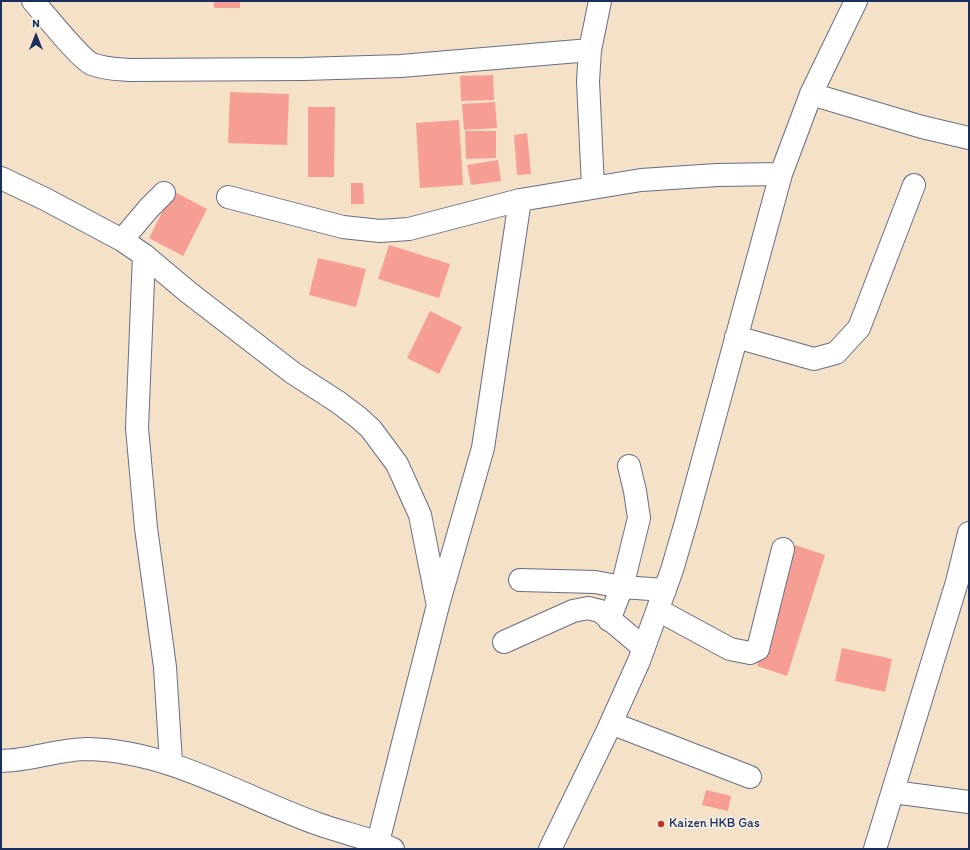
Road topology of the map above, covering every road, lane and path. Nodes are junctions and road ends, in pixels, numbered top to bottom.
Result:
1 (34, 1) edge
2 (600, 1) edge
3 (856, 1) edge
4 (590, 50) junction
5 (811, 94) junction
6 (969, 138) edge
7 (781, 174) junction
8 (1, 178) edge
9 (914, 185) dead end
10 (593, 187) junction
11 (164, 193) dead end
12 (228, 197) dead end
13 (520, 200) junction
14 (122, 240) junction
15 (144, 255) junction
16 (736, 338) junction
17 (629, 466) dead end
18 (969, 533) edge
19 (783, 549) dead end
20 (520, 580) dead end
21 (963, 584) edge
22 (622, 587) junction
23 (665, 590) junction
24 (438, 605) junction
25 (658, 610) junction
26 (609, 620) junction
27 (504, 642) dead end
28 (644, 648) junction
29 (611, 723) junction
30 (171, 763) junction
31 (5, 765) edge
32 (750, 777) dead end
33 (893, 792) junction
34 (969, 802) edge
35 (386, 845) edge
36 (550, 849) edge
37 (875, 849) edge

1 - 4 street
2 - 4 street
3 - 5 street
4 - 10 street
5 - 6 street
5 - 7 street
7 - 10 street
7 - 16 street
8 - 14 street
9 - 16 street
10 - 13 street
11 - 14 street
12 - 13 street
13 - 24 street
14 - 15 street
15 - 24 street
15 - 30 street
16 - 23 street
17 - 22 street
18 - 21 street
19 - 25 street
20 - 22 street
21 - 33 street
22 - 23 street
22 - 26 street
23 - 25 street
24 - 35 street
25 - 28 street
26 - 27 street
26 - 28 street
28 - 29 street
29 - 32 street
29 - 36 street
30 - 31 street
30 - 35 street
33 - 34 street
33 - 37 street

